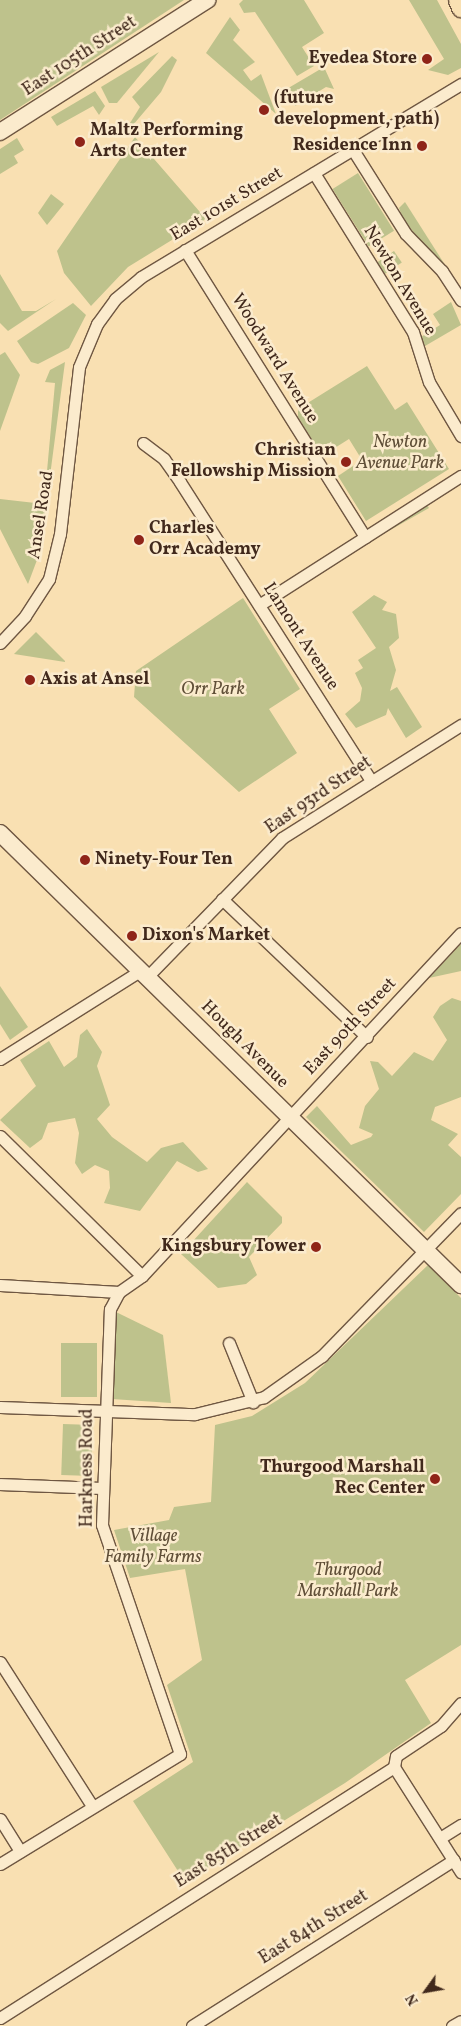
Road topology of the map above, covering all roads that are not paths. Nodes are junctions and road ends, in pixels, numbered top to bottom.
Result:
1 (458, 0) edge
2 (201, 2) edge
3 (461, 6) edge
4 (461, 84) edge
5 (0, 132) edge
6 (353, 150) junction
7 (314, 173) junction
8 (185, 250) junction
9 (461, 300) edge
10 (77, 376) joint
11 (461, 436) edge
12 (143, 443) dead end
13 (461, 476) edge
14 (365, 537) junction
15 (259, 605) junction
16 (0, 643) edge
17 (461, 724) edge
18 (371, 781) junction
19 (0, 833) edge
20 (222, 899) junction
21 (461, 933) edge
22 (143, 974) junction
23 (367, 1038) junction
24 (0, 1059) edge
25 (290, 1118) junction
26 (0, 1136) edge
27 (461, 1212) edge
28 (426, 1250) junction
29 (142, 1276) junction
30 (0, 1285) edge
31 (461, 1285) edge
32 (119, 1292) junction
33 (229, 1343) dead end
34 (253, 1402) junction
35 (0, 1407) edge
36 (105, 1412) junction
37 (0, 1484) edge
38 (103, 1488) junction
39 (0, 1662) edge
40 (461, 1703) edge
41 (394, 1767) junction
42 (92, 1806) junction
43 (0, 1819) edge
44 (461, 1825) edge
45 (440, 1838) junction
46 (20, 1851) junction
47 (454, 1860) junction
48 (0, 1864) edge
49 (461, 1872) edge
50 (0, 2018) edge
51 (461, 2021) edge
52 (192, 2026) edge
53 (452, 2026) edge

1 - 3 main road
2 - 5 street, East 105th Street
4 - 6 street, East 101st Street
6 - 7 street, East 101st Street
6 - 9 street
7 - 8 street, East 101st Street
7 - 11 street, Newton Avenue
8 - 10 street, East 101st Street
8 - 14 street, Woodward Avenue
10 - 16 street, Ansel Road
12 - 15 street, Lamont Avenue
13 - 14 street
14 - 15 street
15 - 18 street, Lamont Avenue
17 - 18 street, East 93rd Street
18 - 20 street, East 93rd Street
19 - 22 street, Hough Avenue
20 - 22 street, East 93rd Street
20 - 23 street
21 - 23 street, East 90th Street
22 - 24 street, East 93rd Street
22 - 25 street, Hough Avenue
23 - 25 street, East 90th Street
25 - 28 street, Hough Avenue
25 - 29 street, East 90th Street
26 - 29 street
27 - 28 street
28 - 31 street, Hough Avenue
28 - 34 street
29 - 32 street
30 - 32 street
32 - 36 street, Harkness Road
33 - 34 street
34 - 36 street
35 - 36 street
36 - 38 street, Harkness Road
37 - 38 street
38 - 42 street, Harkness Road
39 - 42 street
40 - 41 street, East 85th Street
41 - 45 street
41 - 50 street, East 85th Street
42 - 46 street
43 - 46 street
44 - 45 street
45 - 47 street
46 - 48 street
47 - 49 street
47 - 52 street, East 84th Street
51 - 53 street

